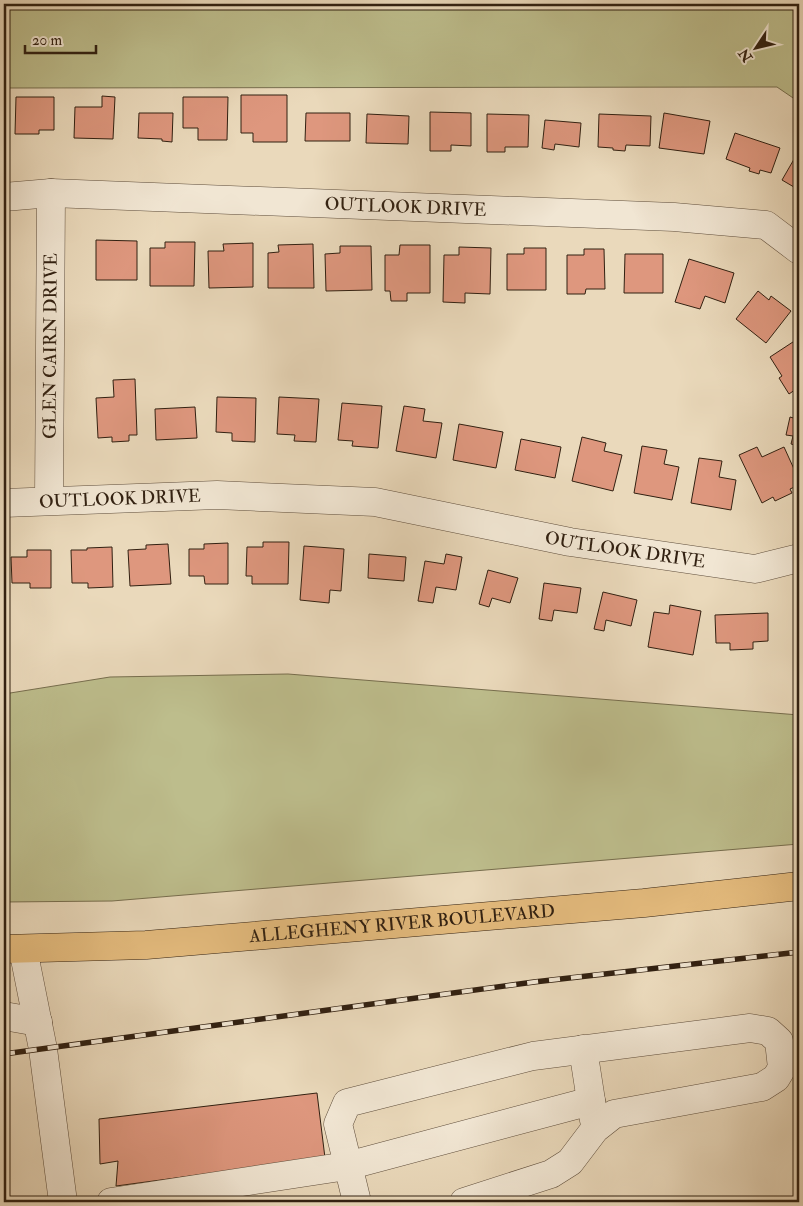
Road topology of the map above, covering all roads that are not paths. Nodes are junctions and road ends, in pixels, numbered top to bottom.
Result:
1 (51, 193) junction
2 (4, 197) edge
3 (799, 250) edge
4 (49, 500) junction
5 (4, 503) edge
6 (799, 558) edge
7 (799, 886) edge
8 (13, 949) edge
9 (4, 1016) edge
10 (38, 1022) junction
11 (583, 1049) junction
12 (591, 1101) junction
13 (595, 1129) junction
14 (347, 1166) junction
15 (63, 1202) edge
16 (110, 1202) edge
17 (357, 1202) edge
18 (464, 1202) edge

1 - 2 street, OUTLOOK DRIVE
1 - 3 street, OUTLOOK DRIVE
1 - 4 street, GLEN CAIRN DRIVE
4 - 5 street, OUTLOOK DRIVE
4 - 6 street, OUTLOOK DRIVE
7 - 8 main road, ALLEGHENY RIVER BOULEVARD
8 - 10 street
9 - 10 street
10 - 15 street
11 - 12 street
11 - 13 street
11 - 14 street
12 - 13 street
12 - 14 street
13 - 18 street
14 - 16 street
14 - 17 street

